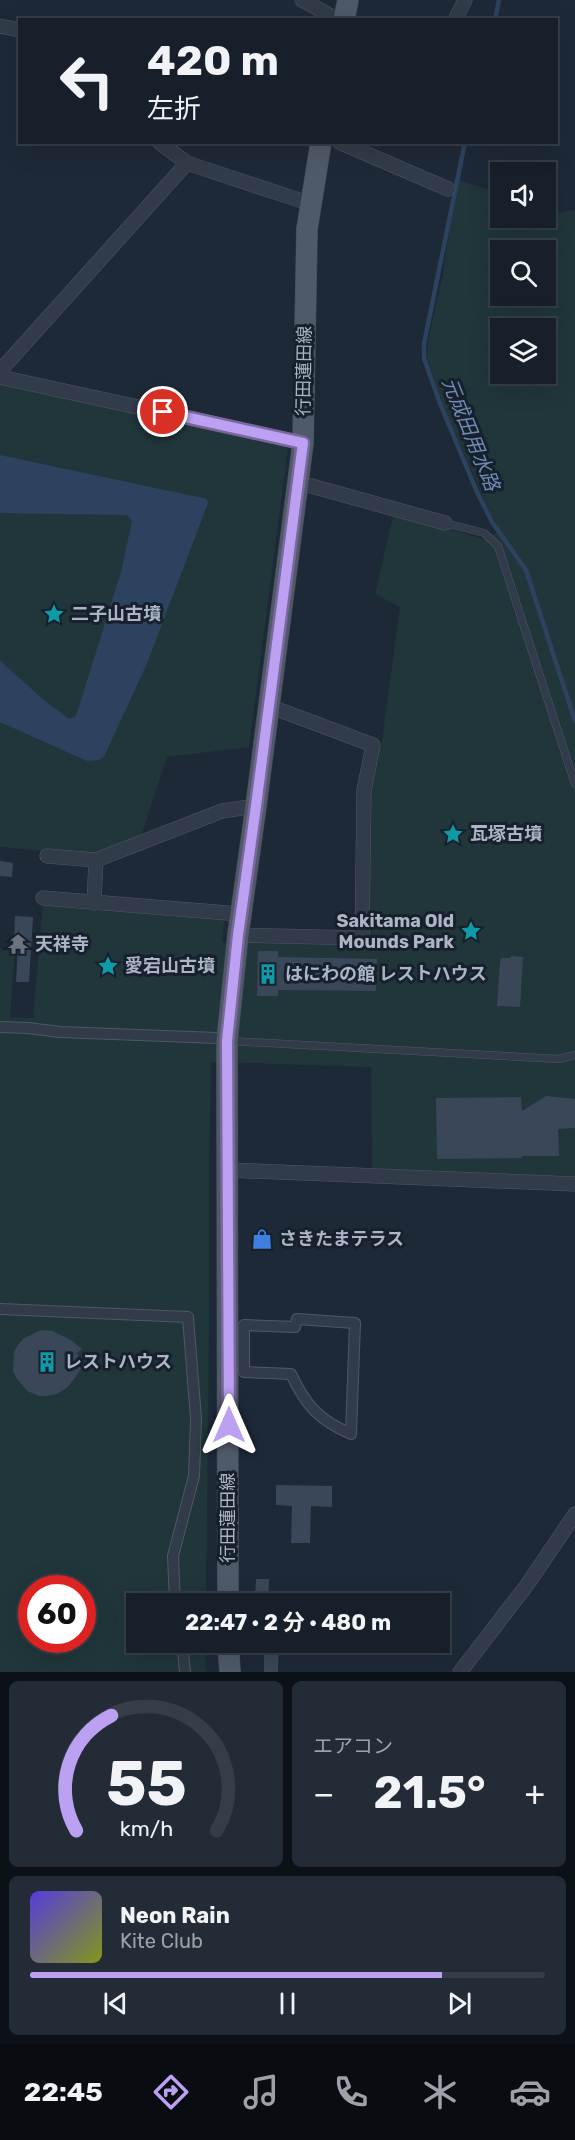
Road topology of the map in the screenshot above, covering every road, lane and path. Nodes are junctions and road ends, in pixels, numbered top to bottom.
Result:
1 (302, 0) edge
2 (348, 0) edge
3 (465, 0) edge
4 (334, 18) edge
5 (344, 18) edge
6 (456, 18) edge
7 (0, 26) edge
8 (18, 30) edge
9 (162, 144) edge
10 (321, 144) edge
11 (344, 144) edge
12 (187, 163) junction
13 (447, 189) dead end
14 (311, 204) junction
15 (0, 371) edge
16 (0, 377) edge
17 (303, 443) junction
18 (297, 482) junction
19 (445, 523) joint
20 (269, 706) junction
21 (575, 784) edge
22 (256, 806) junction
23 (47, 856) dead end
24 (96, 860) junction
25 (43, 898) dead end
26 (94, 903) junction
27 (239, 924) junction
28 (0, 1027) edge
29 (222, 1040) junction
30 (575, 1055) edge
31 (228, 1170) junction
32 (575, 1184) edge
33 (0, 1310) edge
34 (244, 1372) joint
35 (575, 1514) edge
36 (175, 1593) edge
37 (228, 1593) edge
38 (183, 1653) edge
39 (229, 1653) edge
40 (185, 1672) edge
41 (230, 1672) edge
42 (460, 1672) edge

1 - 4 street
2 - 5 main road
3 - 6 street
7 - 8 street
9 - 12 street
10 - 14 main road, 行田蓮田線
11 - 13 street
12 - 14 street
12 - 15 street
14 - 17 main road, 行田蓮田線
16 - 17 street
17 - 18 main road, 行田蓮田線
18 - 19 street
18 - 20 main road, 行田蓮田線
19 - 21 lane
20 - 22 main road, 行田蓮田線
20 - 27 street
22 - 24 street
22 - 27 main road, 行田蓮田線
23 - 24 street
24 - 26 street
25 - 26 street
26 - 27 street
27 - 29 main road, 行田蓮田線
28 - 29 street
29 - 30 lane
29 - 31 main road, 行田蓮田線
31 - 32 street
31 - 37 main road, 行田蓮田線
33 - 36 street
34 - 34 street
35 - 42 street
38 - 40 street
39 - 41 main road

